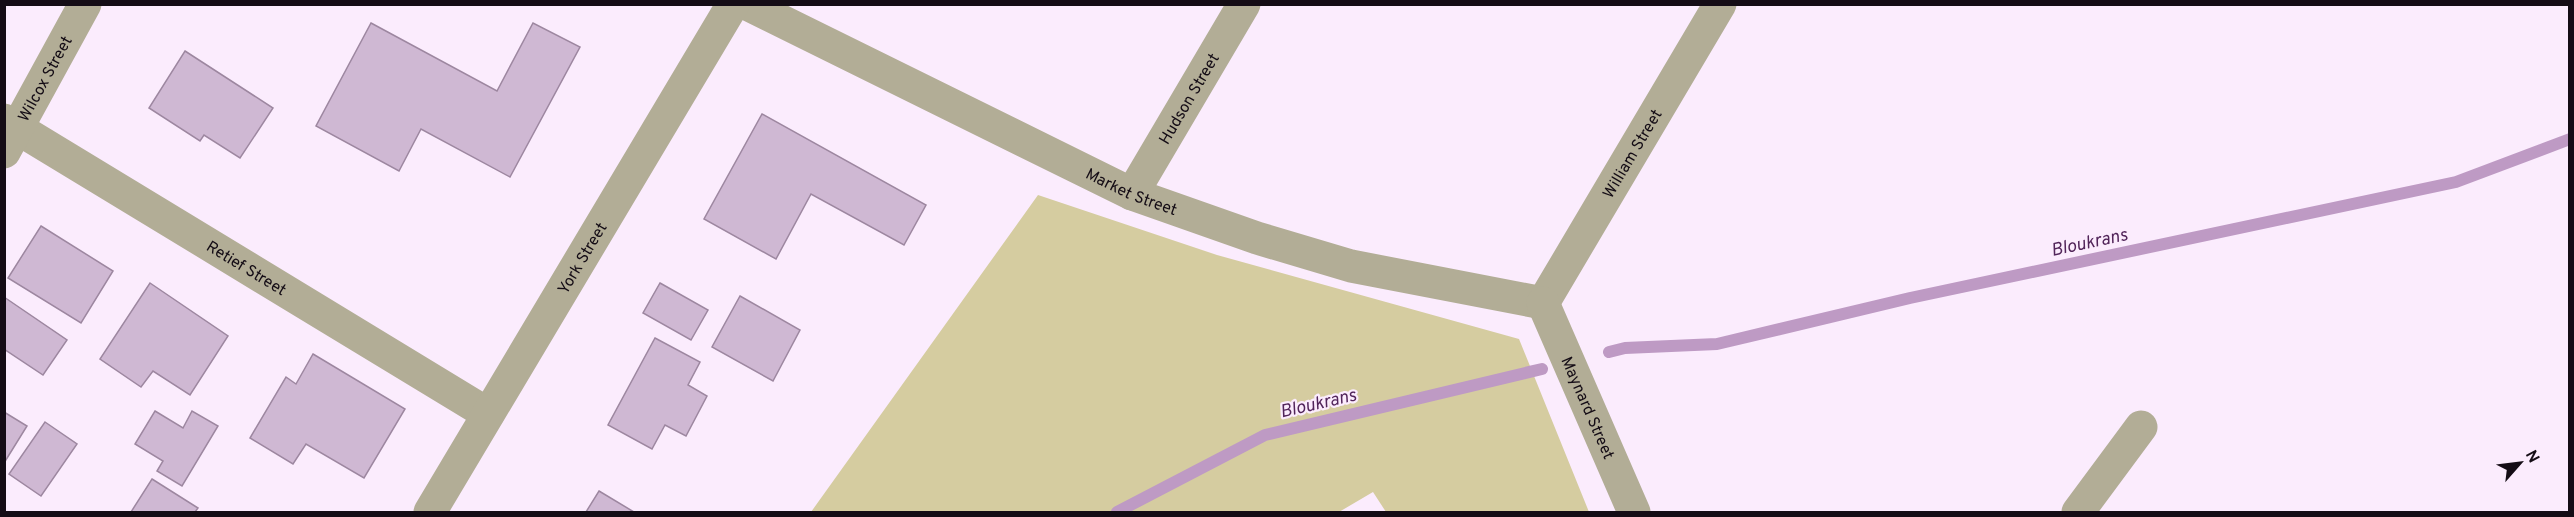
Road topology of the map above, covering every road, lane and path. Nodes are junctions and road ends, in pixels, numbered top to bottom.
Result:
1 (85, 4) edge
2 (734, 4) edge
3 (747, 4) edge
4 (1244, 4) edge
5 (1720, 4) edge
6 (9, 133) edge
7 (1132, 194) junction
8 (1543, 303) junction
9 (488, 414) junction
10 (2141, 427) dead end
11 (430, 513) edge
12 (1634, 513) edge
13 (2078, 513) edge

1 - 6 street, Wilcox Street
2 - 9 street, York Street
3 - 7 street, Market Street
4 - 7 street, Hudson Street
5 - 8 street, William Street
6 - 9 street, Retief Street
7 - 8 street, Market Street
8 - 12 street, Maynard Street
9 - 11 street, York Street
10 - 13 street

